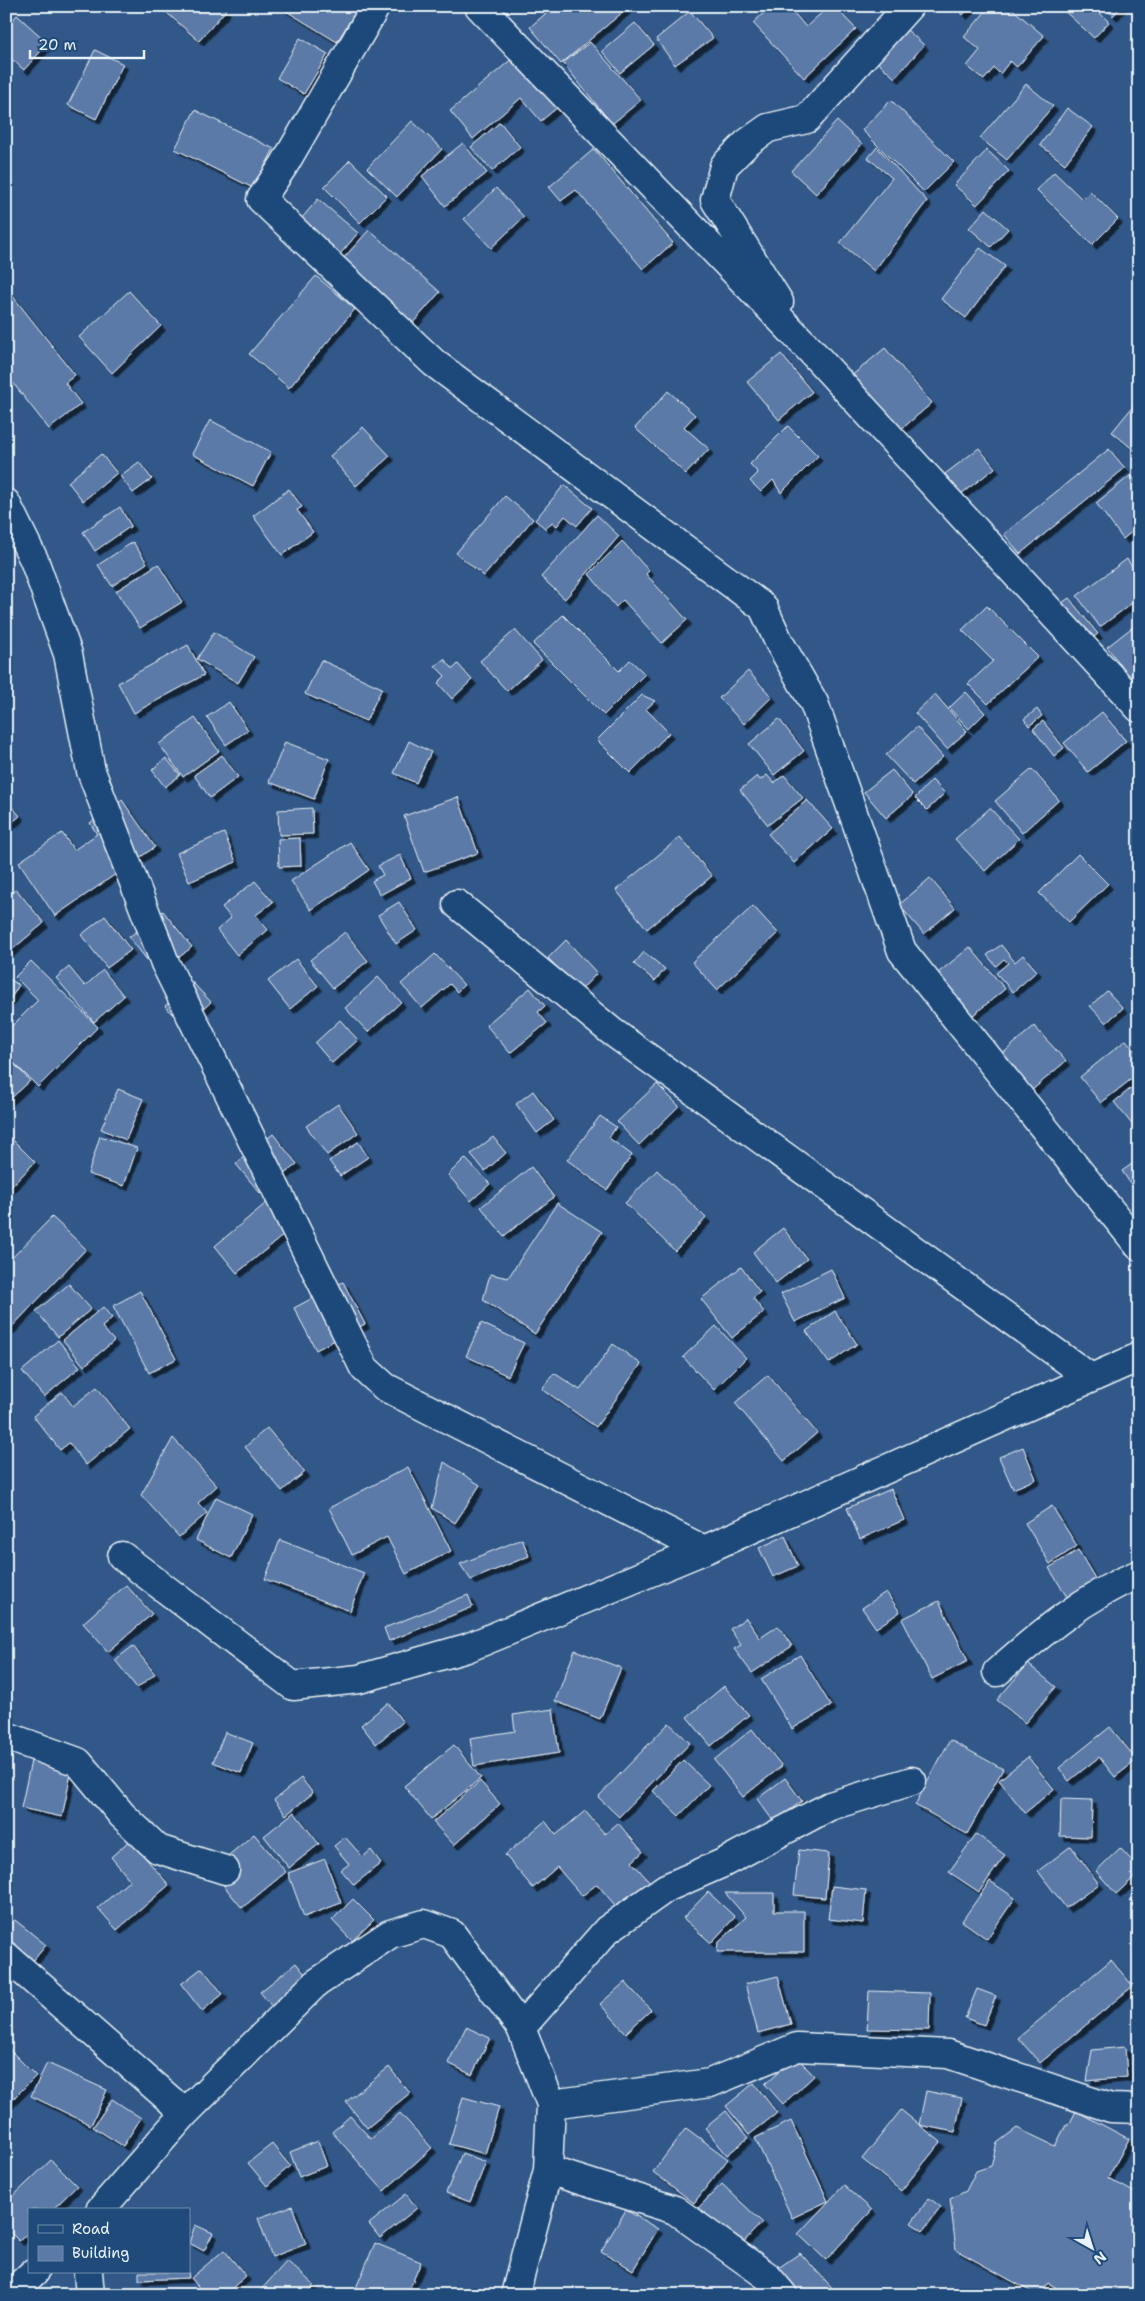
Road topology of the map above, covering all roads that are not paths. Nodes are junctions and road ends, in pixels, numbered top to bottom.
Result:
1 (376, 6) edge
2 (479, 6) edge
3 (909, 6) edge
4 (810, 351) junction
5 (6, 502) edge
6 (1137, 705) edge
7 (457, 904) dead end
8 (1139, 1246) edge
9 (1139, 1357) edge
10 (1091, 1378) junction
11 (704, 1550) junction
12 (122, 1556) dead end
13 (1139, 1574) edge
14 (997, 1672) dead end
15 (6, 1736) edge
16 (912, 1781) dead end
17 (225, 1870) dead end
18 (6, 1956) edge
19 (521, 2028) junction
20 (551, 2104) junction
21 (1139, 2109) edge
22 (185, 2113) junction
23 (548, 2170) junction
24 (102, 2208) edge
25 (32, 2274) edge
26 (88, 2274) edge
27 (9, 2295) edge
28 (90, 2295) edge
29 (515, 2295) edge
30 (783, 2295) edge

1 - 8 street
2 - 4 street
3 - 4 street
4 - 6 street
5 - 11 street
7 - 10 street
9 - 10 street
10 - 11 street
11 - 12 street
13 - 14 street
15 - 17 street
16 - 19 street
18 - 22 street
19 - 20 street
19 - 22 street
20 - 21 street
20 - 23 street
22 - 24 street
23 - 29 street
23 - 30 street
25 - 27 street
26 - 28 street

